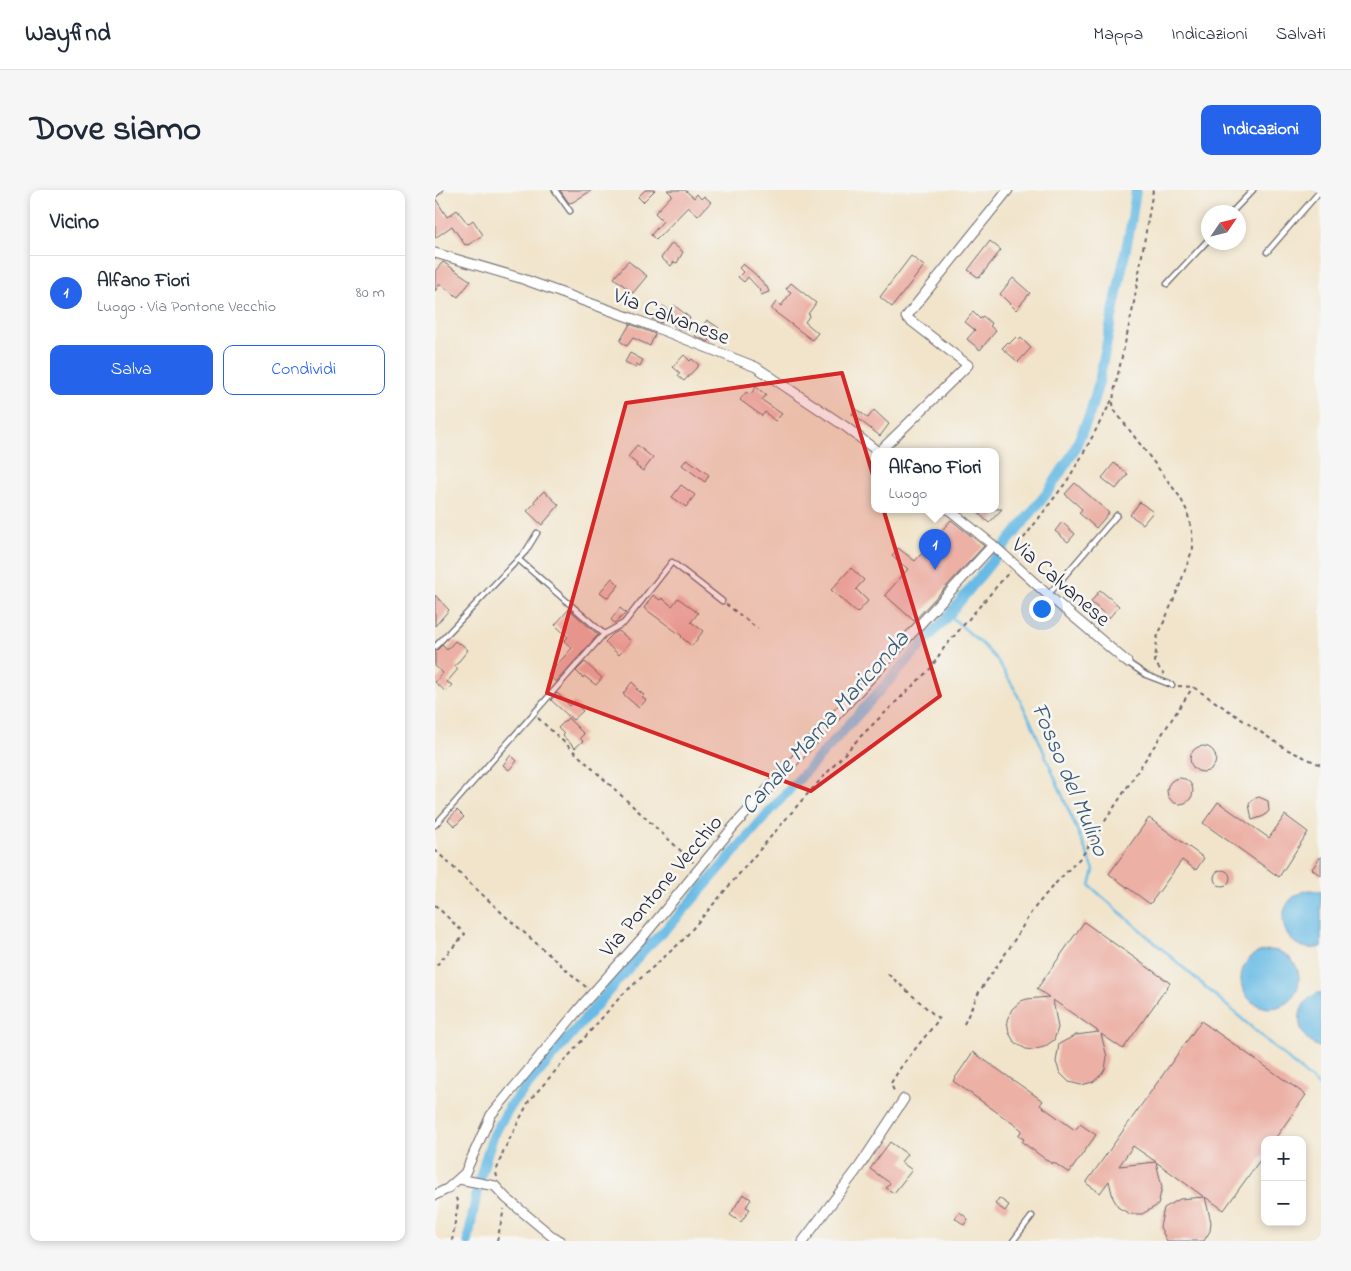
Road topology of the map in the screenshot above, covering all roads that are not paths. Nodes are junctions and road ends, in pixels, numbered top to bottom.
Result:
1 (440, 190) edge
2 (555, 190) edge
3 (1008, 190) edge
4 (1253, 190) edge
5 (1321, 190) edge
6 (435, 194) edge
7 (1239, 205) edge
8 (571, 211) dead end
9 (1201, 248) edge
10 (1267, 252) dead end
11 (435, 253) edge
12 (1167, 284) dead end
13 (874, 448) edge
14 (881, 448) edge
15 (953, 513) edge
16 (1117, 515) dead end
17 (537, 533) dead end
18 (994, 546) junction
19 (518, 559) junction
20 (1048, 595) junction
21 (722, 601) road end
22 (604, 634) junction
23 (435, 647) edge
24 (1127, 662) joint
25 (1172, 685) road end
26 (435, 825) edge
27 (904, 1099) road end
28 (459, 1182) junction
29 (435, 1195) edge
30 (1032, 1216) dead end
31 (560, 1241) edge
32 (803, 1241) edge
33 (1013, 1241) edge

1 - 6 lane
2 - 8 lane
3 - 14 street
4 - 7 lane
5 - 10 lane
9 - 12 lane
11 - 13 street, Via Calvanese
15 - 18 street, Via Calvanese
16 - 20 lane
17 - 19 lane
18 - 20 street, Via Calvanese
18 - 28 street, Via Pontone Vecchio
19 - 22 lane
19 - 23 lane
20 - 24 street, Via Calvanese
21 - 22 lane
22 - 26 lane
24 - 25 lane
27 - 32 street
28 - 29 street, Via Pontone Vecchio
28 - 31 street
30 - 33 lane

